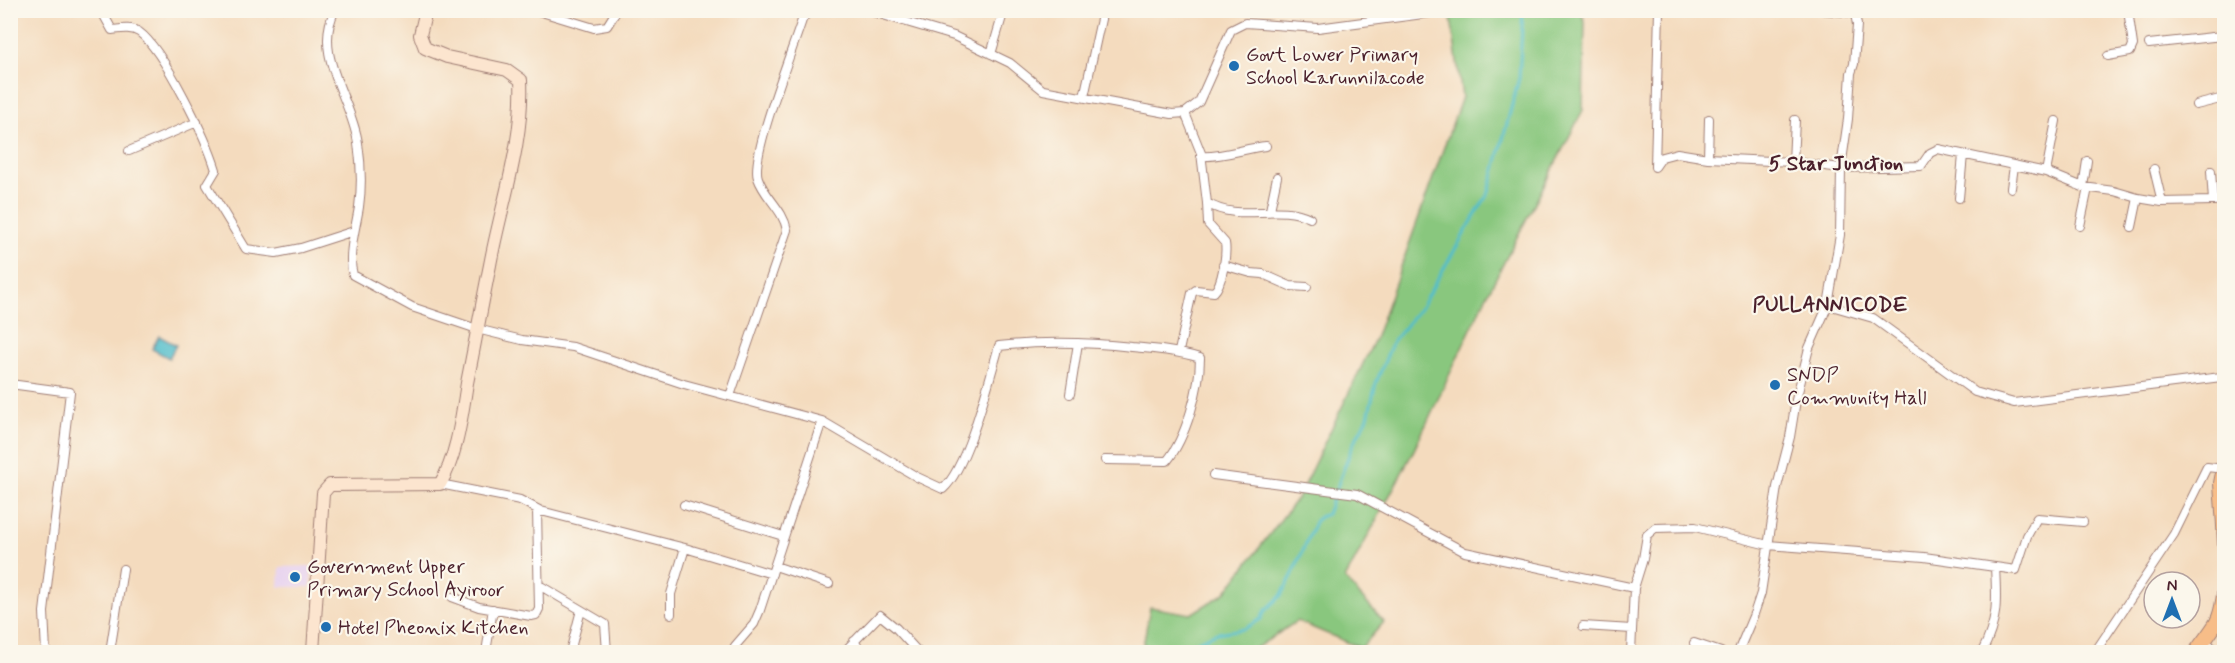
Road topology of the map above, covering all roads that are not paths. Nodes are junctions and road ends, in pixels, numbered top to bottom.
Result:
1 (101, 10) edge
2 (335, 10) edge
3 (426, 10) edge
4 (535, 10) edge
5 (617, 10) edge
6 (809, 10) edge
7 (866, 10) edge
8 (1004, 10) edge
9 (1103, 10) edge
10 (1453, 10) edge
11 (1659, 10) edge
12 (1821, 10) edge
13 (2128, 10) edge
14 (1855, 12) edge
15 (1422, 13) edge
16 (2224, 34) edge
17 (2149, 44) dead end
18 (991, 54) junction
19 (2108, 56) dead end
20 (1084, 97) junction
21 (2224, 98) edge
22 (2196, 105) dead end
23 (1185, 113) junction
24 (1709, 119) dead end
25 (1795, 120) dead end
26 (2056, 121) dead end
27 (197, 122) junction
28 (1266, 146) dead end
29 (129, 151) dead end
30 (1963, 154) junction
31 (1201, 156) junction
32 (1708, 158) junction
33 (2087, 161) dead end
34 (1793, 162) junction
35 (2014, 166) junction
36 (1841, 168) junction
37 (2154, 169) dead end
38 (2211, 171) dead end
39 (2046, 172) junction
40 (1277, 177) dead end
41 (2085, 187) junction
42 (2011, 188) dead end
43 (1959, 198) dead end
44 (2138, 198) junction
45 (2224, 200) edge
46 (2213, 201) junction
47 (2162, 202) junction
48 (1208, 203) junction
49 (1270, 210) junction
50 (1310, 218) dead end
51 (2080, 226) dead end
52 (2132, 226) dead end
53 (354, 231) junction
54 (1223, 265) junction
55 (1307, 287) dead end
56 (1828, 305) junction
57 (477, 329) junction
58 (1078, 343) junction
59 (1179, 351) junction
60 (2224, 379) edge
61 (10, 384) edge
62 (1070, 394) dead end
63 (730, 396) junction
64 (822, 421) junction
65 (1105, 460) dead end
66 (2224, 468) edge
67 (1213, 475) dead end
68 (440, 484) junction
69 (684, 505) dead end
70 (537, 509) junction
71 (2083, 522) dead end
72 (783, 536) junction
73 (1768, 546) junction
74 (685, 548) junction
75 (1995, 567) junction
76 (123, 569) dead end
77 (773, 570) junction
78 (829, 584) dead end
79 (539, 585) junction
80 (1634, 588) junction
81 (452, 597) dead end
82 (493, 609) junction
83 (581, 610) junction
84 (671, 614) dead end
85 (1583, 626) dead end
86 (1632, 629) junction
87 (2205, 640) junction
88 (854, 641) junction
89 (1694, 643) dead end
90 (46, 652) edge
91 (110, 652) edge
92 (313, 652) edge
93 (486, 652) edge
94 (570, 652) edge
95 (607, 652) edge
96 (732, 652) edge
97 (844, 652) edge
98 (861, 652) edge
99 (918, 652) edge
100 (1631, 652) edge
101 (1721, 652) edge
102 (1737, 652) edge
103 (1982, 652) edge
104 (2095, 652) edge
105 (2196, 652) edge
106 (2216, 652) edge

1 - 27 street
2 - 53 street
3 - 57 main road
4 - 5 street
6 - 63 street
7 - 18 street
8 - 18 street
9 - 20 street
10 - 15 street
11 - 32 street
12 - 14 street
13 - 19 street
14 - 36 street
15 - 23 street
16 - 17 street
18 - 20 street
20 - 23 street
21 - 22 street
23 - 31 street
24 - 32 street
25 - 34 street
26 - 39 street
27 - 29 street
27 - 53 street
28 - 31 street
30 - 35 street
30 - 36 street
30 - 43 street
31 - 48 street
32 - 34 street
33 - 41 street
34 - 36 street
35 - 39 street
35 - 42 street
36 - 56 street
37 - 47 street
38 - 46 street
39 - 41 street
40 - 49 street
41 - 44 street
41 - 51 street
44 - 47 street
44 - 52 street
45 - 46 street
46 - 47 street
48 - 49 street
48 - 54 street
49 - 50 street
53 - 57 street
54 - 55 street
54 - 59 street
56 - 60 street
56 - 73 street
57 - 63 street
57 - 68 main road
58 - 59 street
58 - 62 street
58 - 64 street
59 - 65 street
61 - 90 street
63 - 64 street
64 - 72 street
66 - 87 main road
66 - 104 street
67 - 80 street
68 - 70 street
68 - 92 main road
69 - 72 street
70 - 74 street
70 - 79 street
71 - 75 street
72 - 77 street
73 - 75 street
73 - 80 street
73 - 102 street
74 - 77 street
74 - 84 street
75 - 103 street
76 - 91 street
77 - 78 street
77 - 96 street
79 - 82 street
79 - 83 street
80 - 86 street
81 - 82 street
82 - 93 street
83 - 94 street
83 - 95 street
85 - 86 street
86 - 100 street
87 - 105 main road
87 - 106 street
88 - 97 street
88 - 98 street
88 - 99 street
89 - 101 street

